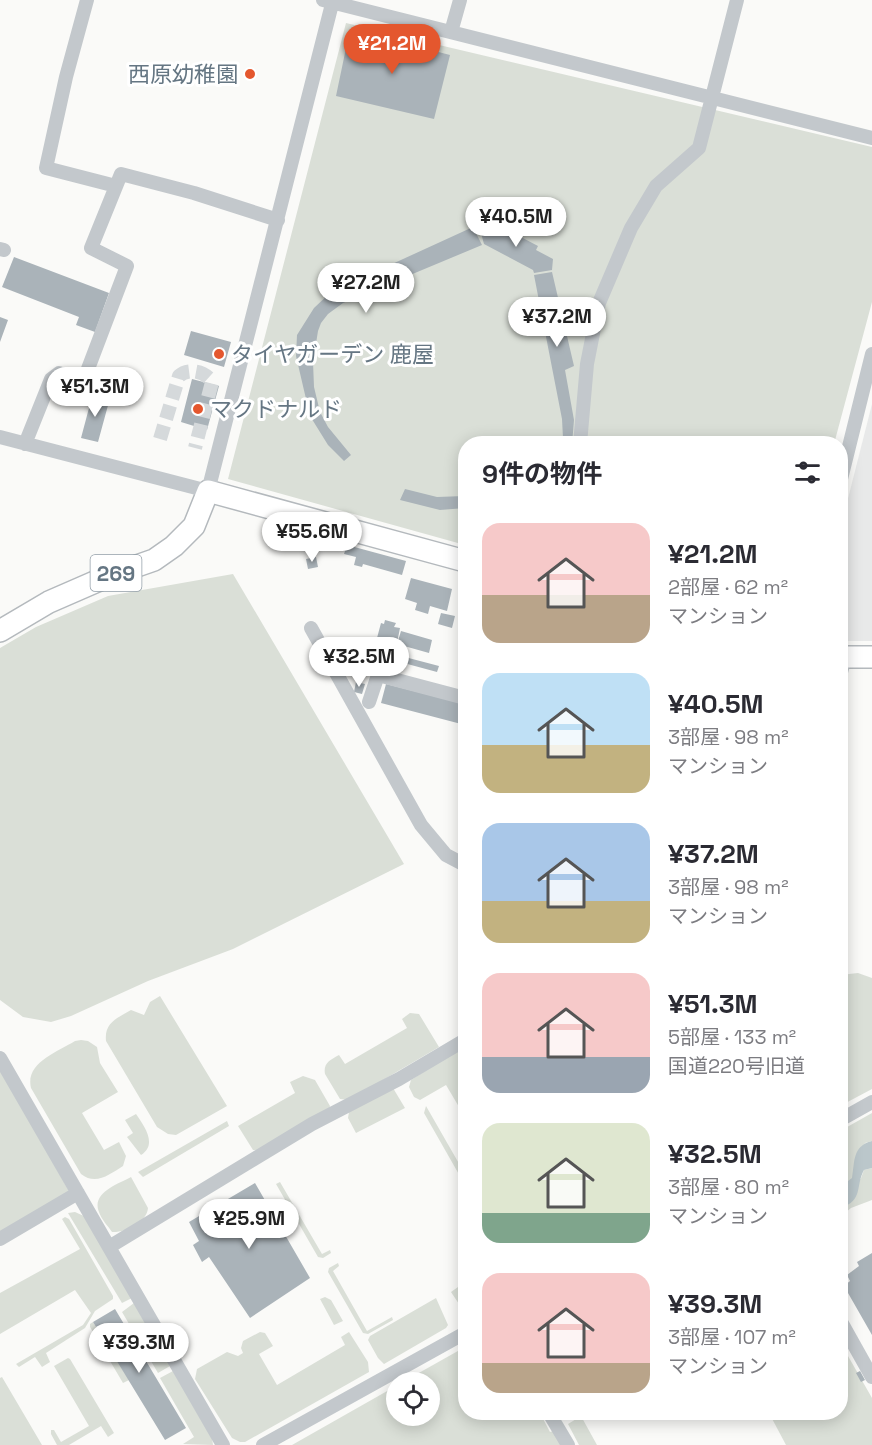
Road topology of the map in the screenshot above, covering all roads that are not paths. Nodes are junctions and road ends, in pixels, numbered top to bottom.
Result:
1 (87, 0) edge
2 (460, 0) edge
3 (737, 0) edge
4 (329, 1) edge
5 (451, 32) junction
6 (713, 98) junction
7 (872, 138) edge
8 (116, 186) junction
9 (278, 220) junction
10 (872, 354) edge
11 (581, 436) edge
12 (0, 437) edge
13 (25, 444) junction
14 (848, 451) edge
15 (208, 491) junction
16 (458, 559) edge
17 (311, 628) dead end
18 (0, 631) edge
19 (872, 657) edge
20 (848, 663) edge
21 (848, 664) edge
22 (872, 666) edge
23 (458, 696) edge
24 (369, 702) dead end
25 (458, 861) edge
26 (458, 1044) edge
27 (0, 1058) edge
28 (872, 1102) edge
29 (848, 1116) edge
30 (78, 1193) junction
31 (0, 1239) edge
32 (109, 1246) junction
33 (848, 1334) edge
34 (458, 1337) edge
35 (872, 1377) edge
36 (553, 1420) edge
37 (223, 1445) edge
38 (263, 1445) edge
39 (568, 1445) edge

1 - 8 street
2 - 5 street
3 - 6 street
4 - 5 street
4 - 9 street
5 - 6 street
6 - 7 street
6 - 11 street
8 - 9 street
8 - 13 street
9 - 15 street
10 - 14 street
12 - 13 street
13 - 15 street
15 - 16 highway
15 - 18 highway, 269
17 - 25 street
19 - 20 highway
21 - 22 street
23 - 24 street
26 - 32 street
27 - 30 street
28 - 29 street
30 - 31 street
30 - 32 street
32 - 37 street
33 - 35 street
34 - 38 street
36 - 39 street

